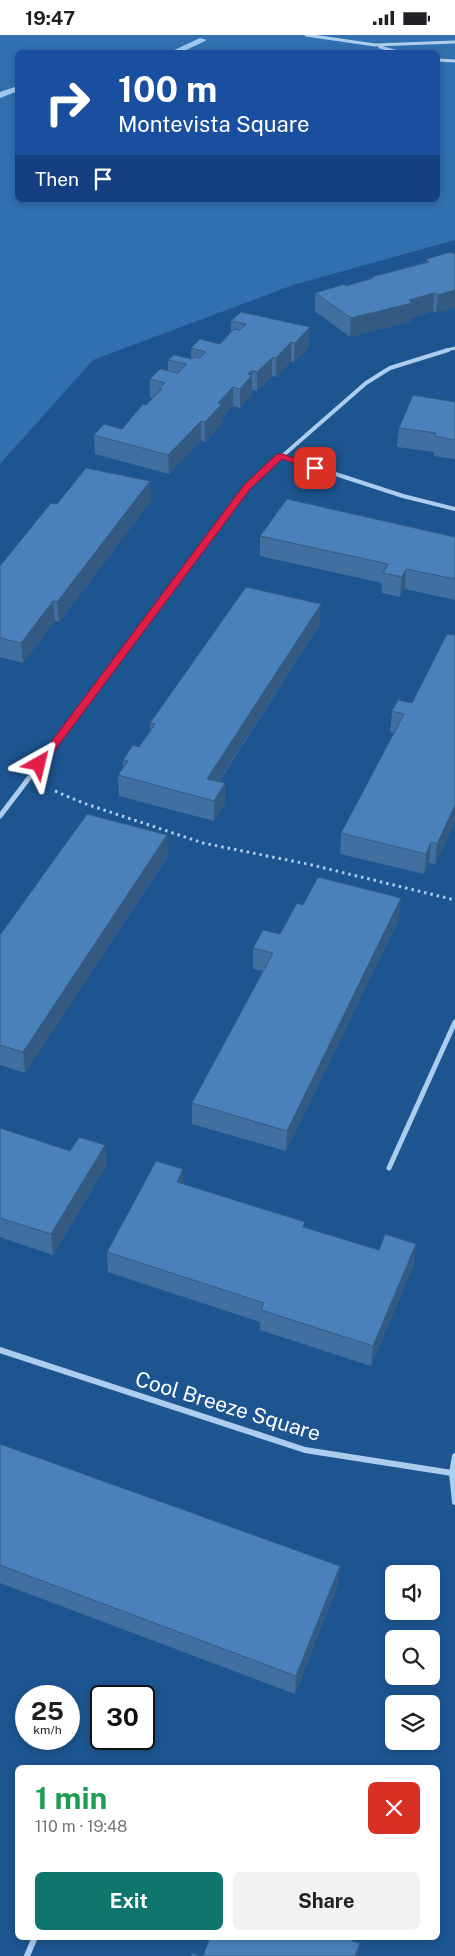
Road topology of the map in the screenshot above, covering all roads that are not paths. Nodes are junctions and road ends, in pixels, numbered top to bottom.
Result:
1 (306, 35) edge
2 (455, 42) edge
3 (375, 45) junction
4 (391, 50) edge
5 (440, 60) edge
6 (455, 61) edge
7 (455, 348) edge
8 (280, 456) junction
9 (455, 509) edge
10 (0, 816) edge
11 (455, 1022) edge
12 (389, 1168) dead end
13 (0, 1350) edge
14 (455, 1456) edge
15 (452, 1473) junction
16 (455, 1502) edge
17 (34, 1940) edge
18 (27, 1956) edge

1 - 3 street
2 - 3 street
3 - 4 street
5 - 6 street
7 - 8 street
8 - 9 street
8 - 10 street
11 - 12 street
13 - 15 street, Cool Breeze Square
14 - 15 street
15 - 16 street
17 - 18 street

